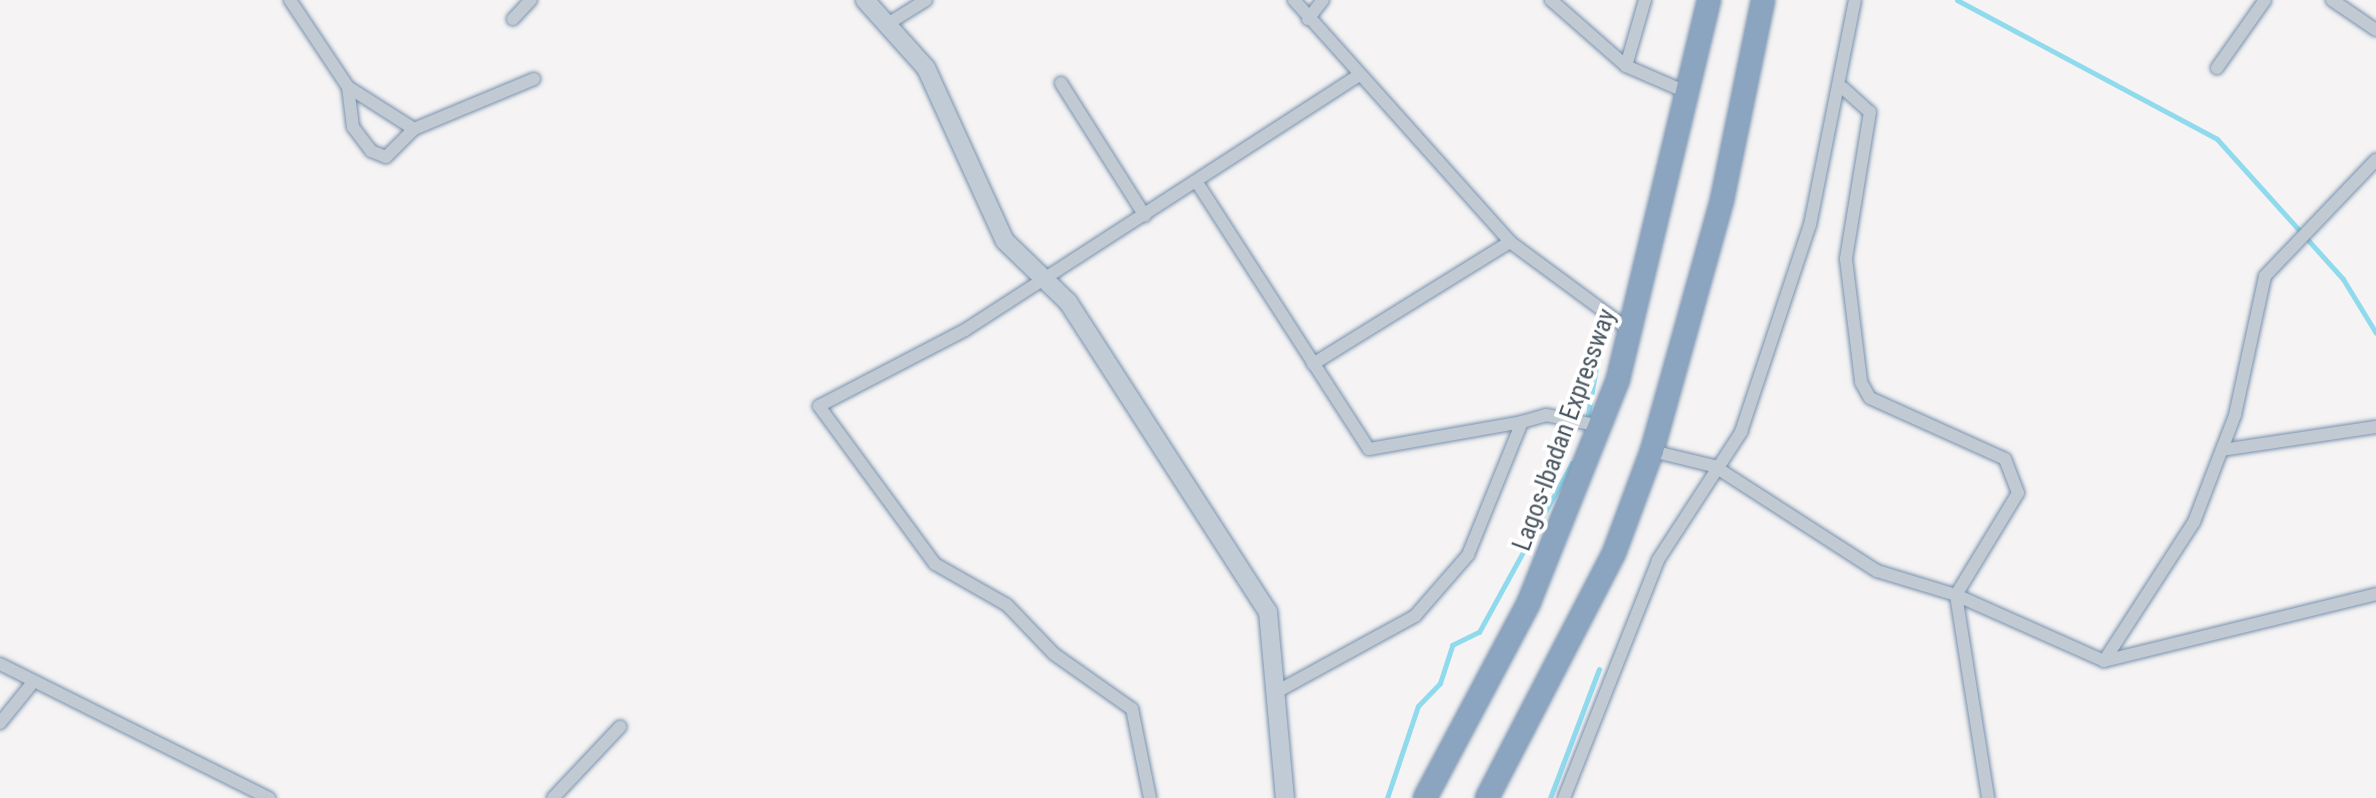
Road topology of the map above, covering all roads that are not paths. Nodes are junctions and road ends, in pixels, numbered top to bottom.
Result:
1 (290, 0) edge
2 (531, 0) edge
3 (866, 0) edge
4 (926, 0) edge
5 (1294, 0) edge
6 (1324, 0) edge
7 (1551, 0) edge
8 (1645, 0) edge
9 (1709, 0) edge
10 (1763, 0) edge
11 (1855, 0) edge
12 (2264, 0) edge
13 (2332, 0) edge
14 (514, 19) dead end
15 (1308, 19) junction
16 (886, 26) junction
17 (2376, 30) edge
18 (1626, 66) junction
19 (2217, 68) dead end
20 (1357, 76) junction
21 (534, 79) dead end
22 (1061, 82) dead end
23 (348, 87) junction
24 (1843, 88) junction
25 (1690, 94) junction
26 (414, 129) junction
27 (2376, 160) edge
28 (1198, 184) junction
29 (1145, 216) junction
30 (1510, 242) junction
31 (1042, 277) junction
32 (1632, 332) junction
33 (1313, 364) junction
34 (1522, 422) junction
35 (1600, 426) junction
36 (2376, 426) edge
37 (1652, 450) junction
38 (2222, 450) junction
39 (1714, 466) junction
40 (2376, 594) edge
41 (1956, 595) junction
42 (2104, 661) junction
43 (0, 664) edge
44 (30, 686) junction
45 (1278, 691) junction
46 (0, 723) edge
47 (620, 727) dead end
48 (268, 798) edge
49 (552, 798) edge
50 (1150, 798) edge
51 (1284, 798) edge
52 (1425, 798) edge
53 (1486, 798) edge
54 (1564, 798) edge
55 (1988, 798) edge

1 - 23 street
2 - 14 street
3 - 16 street
4 - 16 street
5 - 15 street
6 - 15 street
7 - 18 street
8 - 18 street
9 - 25 highway, Lagos-Ibadan Expressway
10 - 37 highway
11 - 24 street
12 - 19 street
13 - 17 street
15 - 20 street
16 - 31 street
18 - 25 street
20 - 28 street
20 - 30 street
21 - 26 street
22 - 29 street
23 - 26 street
23 - 26 street
24 - 39 street
24 - 41 street
25 - 32 highway, Lagos-Ibadan Expressway
27 - 38 street
28 - 29 street
28 - 33 street
29 - 31 street
30 - 32 street
30 - 33 street
31 - 45 street
31 - 50 street
32 - 35 highway, Lagos-Ibadan Expressway
33 - 34 street
34 - 35 street
34 - 45 street
35 - 52 highway, Lagos-Ibadan Expressway
36 - 38 street
37 - 39 street
37 - 53 highway
38 - 42 street
39 - 41 street
39 - 54 street
40 - 42 street
41 - 42 street
41 - 55 street
43 - 44 street
44 - 46 street
44 - 48 street
45 - 51 street
47 - 49 street

